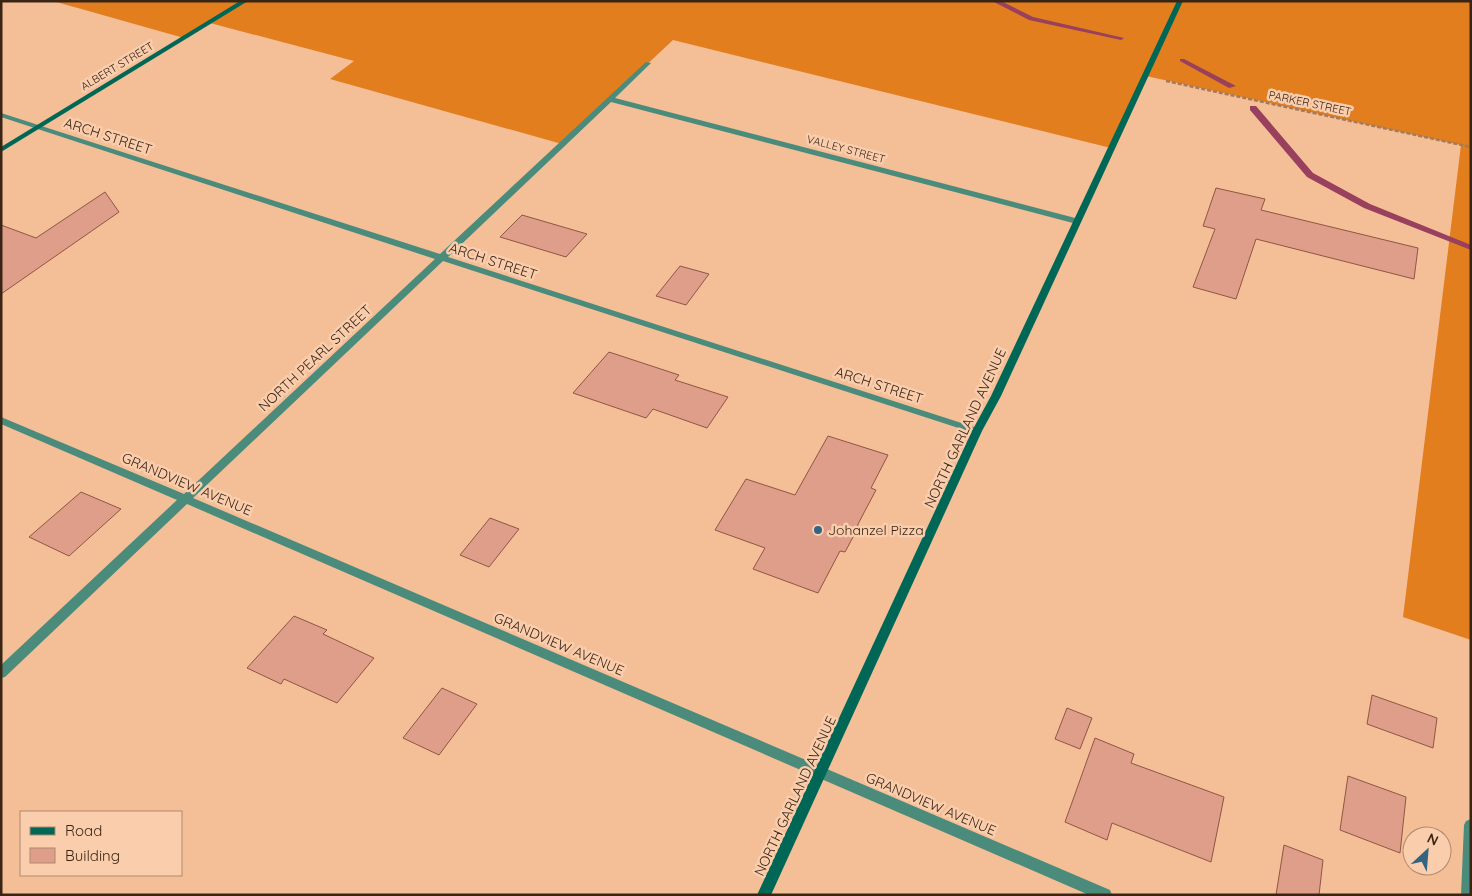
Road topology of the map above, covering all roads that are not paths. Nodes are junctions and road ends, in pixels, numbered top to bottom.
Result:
1 (245, 1) edge
2 (1180, 1) edge
3 (648, 63) dead end
4 (609, 99) junction
5 (1, 115) edge
6 (38, 127) junction
7 (1, 150) edge
8 (1076, 221) junction
9 (441, 258) junction
10 (1, 420) edge
11 (977, 432) junction
12 (186, 500) junction
13 (1, 673) edge
14 (821, 773) junction
15 (1471, 826) edge
16 (764, 895) edge
17 (1104, 895) edge
18 (1468, 895) edge

1 - 6 street, ALBERT STREET
2 - 8 street, NORTH GARLAND AVENUE
3 - 4 street, NORTH PEARL STREET
4 - 8 street, VALLEY STREET
4 - 9 street, NORTH PEARL STREET
5 - 6 street, ARCH STREET
6 - 7 street, ALBERT STREET
6 - 9 street, ARCH STREET
8 - 11 street, NORTH GARLAND AVENUE
9 - 11 street, ARCH STREET
9 - 12 street, NORTH PEARL STREET
10 - 12 street, GRANDVIEW AVENUE
11 - 14 street, NORTH GARLAND AVENUE
12 - 13 street, NORTH PEARL STREET
12 - 14 street, GRANDVIEW AVENUE
14 - 16 street, NORTH GARLAND AVENUE
14 - 17 street, GRANDVIEW AVENUE
15 - 18 street

